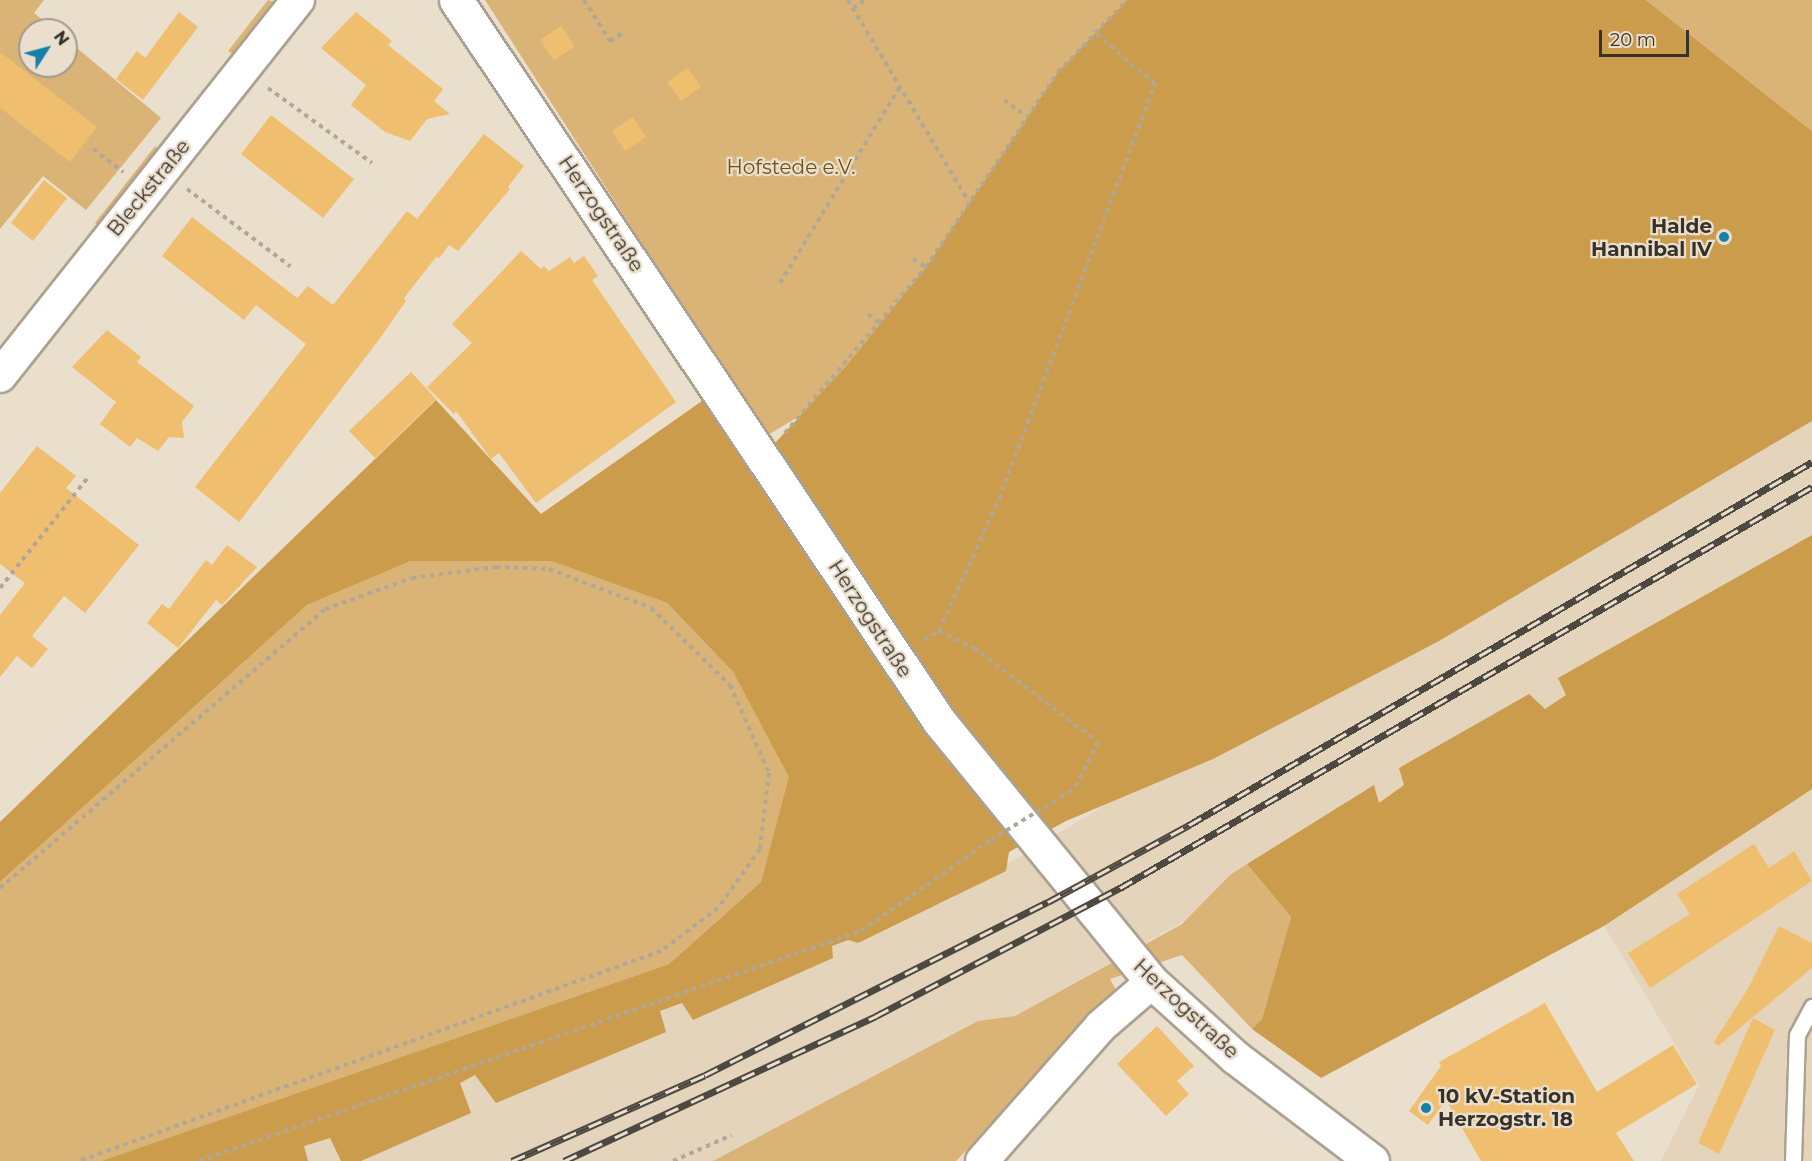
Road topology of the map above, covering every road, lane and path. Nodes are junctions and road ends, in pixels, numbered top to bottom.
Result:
1 (456, 0) edge
2 (584, 0) edge
3 (848, 0) edge
4 (865, 0) edge
5 (1126, 0) edge
6 (294, 1) edge
7 (853, 8) junction
8 (1093, 31) junction
9 (624, 32) dead end
10 (243, 70) junction
11 (901, 85) junction
12 (1004, 100) dead end
13 (1026, 116) junction
14 (93, 149) dead end
15 (372, 163) dead end
16 (163, 171) junction
17 (125, 174) dead end
18 (969, 202) junction
19 (913, 259) dead end
20 (290, 266) dead end
21 (926, 267) junction
22 (780, 283) dead end
23 (868, 314) dead end
24 (880, 324) junction
25 (0, 376) edge
26 (764, 455) junction
27 (90, 475) dead end
28 (0, 588) edge
29 (939, 631) junction
30 (894, 658) junction
31 (0, 888) edge
32 (1152, 982) junction
33 (1812, 1007) edge
34 (732, 1135) dead end
35 (80, 1161) edge
36 (199, 1161) edge
37 (673, 1161) edge
38 (982, 1161) edge
39 (1372, 1161) edge
40 (1793, 1161) edge

1 - 26 street, Herzogstraße
2 - 9 path
3 - 7 path
4 - 7 path
5 - 8 path
6 - 10 street, Bleckstraße
7 - 11 path
8 - 13 path
8 - 29 path
10 - 15 path
10 - 16 street, Bleckstraße
11 - 18 path
11 - 22 path
12 - 13 path
13 - 18 path
14 - 17 path
16 - 20 path
16 - 25 street, Bleckstraße
18 - 21 path
19 - 21 path
21 - 24 path
23 - 24 path
24 - 26 path
26 - 30 street, Herzogstraße
27 - 28 path
29 - 30 path
29 - 36 path, bridge
30 - 32 street, Herzogstraße
31 - 35 path
32 - 38 street
32 - 39 street, Herzogstraße
33 - 40 lane
34 - 37 path

